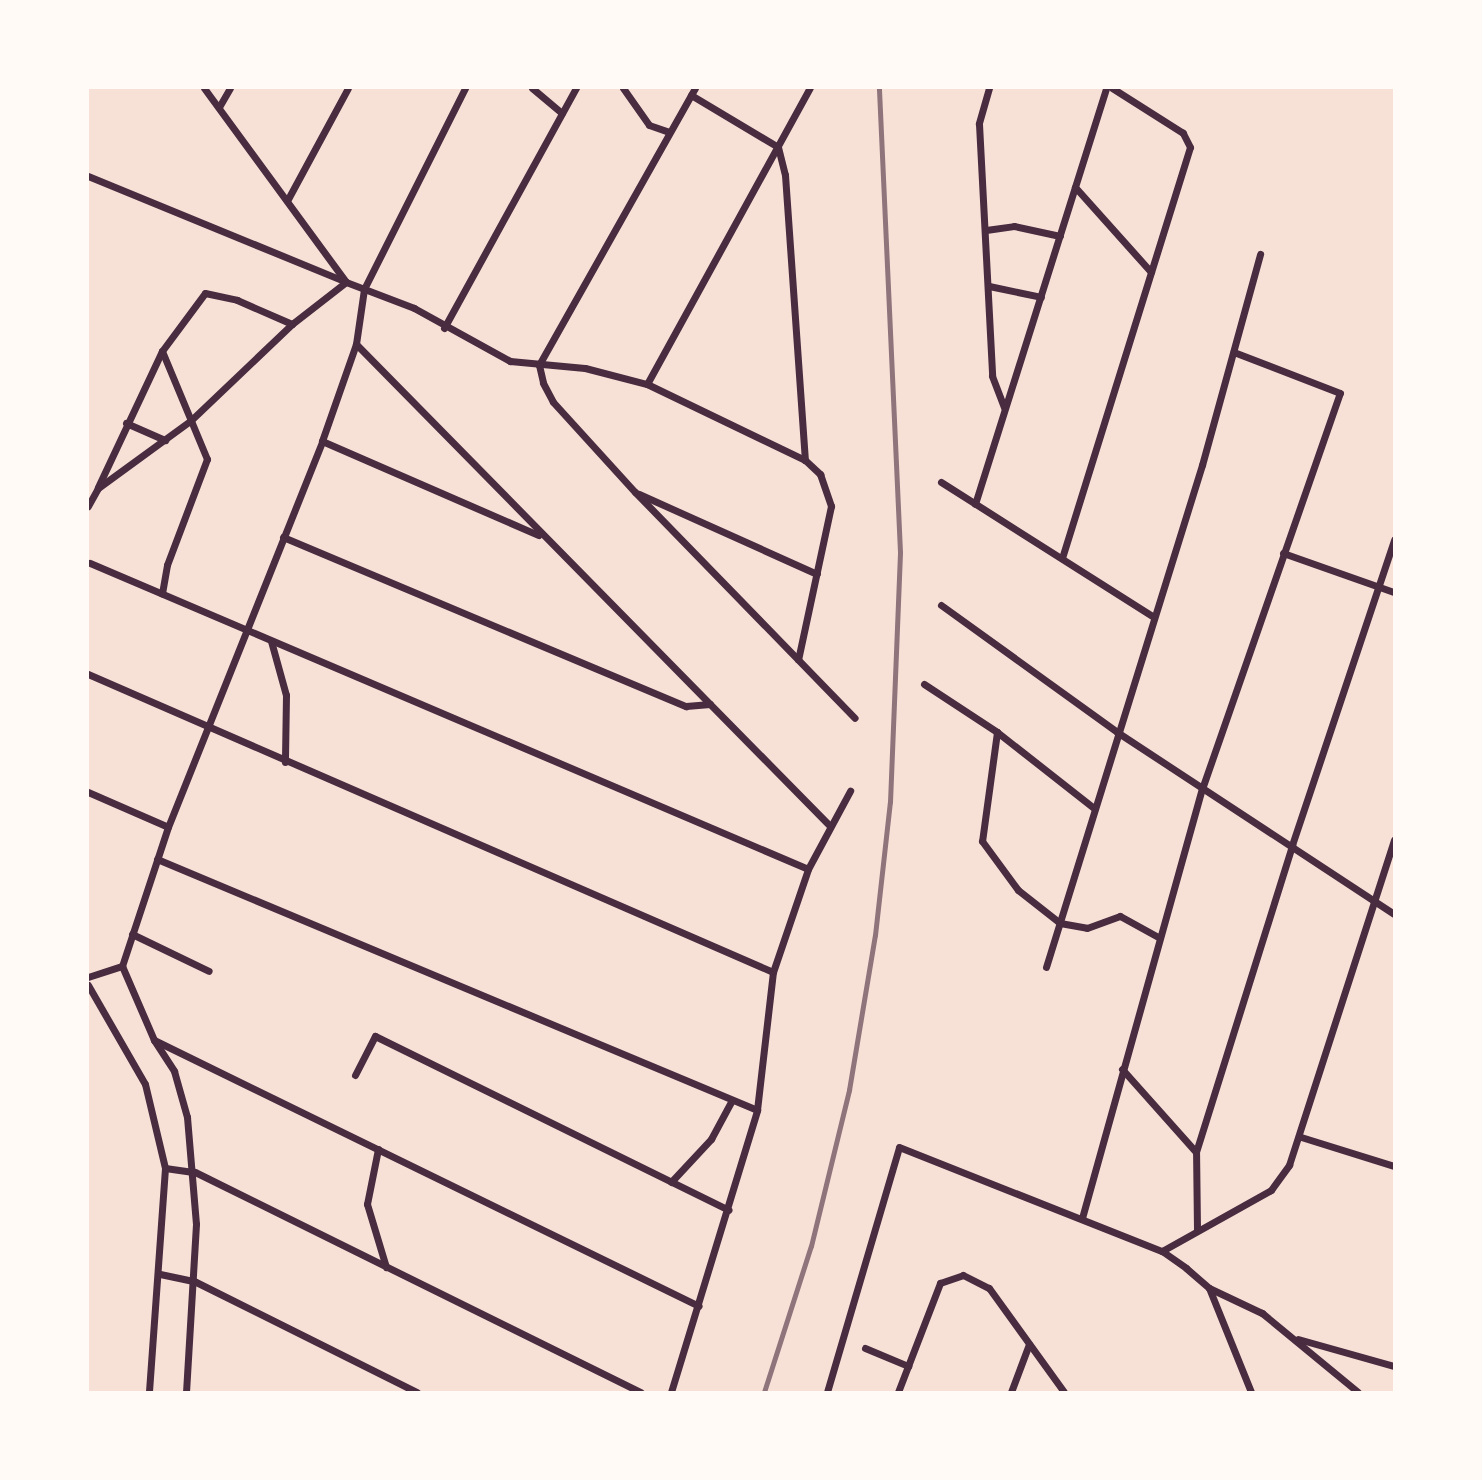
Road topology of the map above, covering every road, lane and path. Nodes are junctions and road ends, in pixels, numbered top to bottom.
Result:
1 (204, 88) edge
2 (230, 88) edge
3 (348, 88) edge
4 (532, 88) edge
5 (576, 88) edge
6 (624, 88) edge
7 (810, 88) edge
8 (989, 88) edge
9 (1106, 88) edge
10 (1112, 88) edge
11 (461, 89) edge
12 (693, 91) edge
13 (219, 107) junction
14 (562, 113) junction
15 (668, 132) junction
16 (778, 147) junction
17 (88, 176) edge
18 (1075, 187) junction
19 (288, 199) junction
20 (986, 230) junction
21 (1060, 236) junction
22 (1260, 254) dead end
23 (1151, 272) junction
24 (346, 282) junction
25 (989, 286) junction
26 (364, 289) junction
27 (1041, 296) junction
28 (292, 324) junction
29 (444, 328) junction
30 (356, 344) junction
31 (162, 352) junction
32 (1234, 352) junction
33 (539, 365) junction
34 (647, 384) junction
35 (1004, 409) junction
36 (190, 422) junction
37 (126, 423) junction
38 (165, 440) junction
39 (321, 441) junction
40 (805, 460) junction
41 (941, 482) dead end
42 (98, 488) junction
43 (635, 492) junction
44 (975, 504) junction
45 (88, 506) edge
46 (283, 537) junction
47 (542, 537) junction
48 (1395, 540) edge
49 (1283, 553) junction
50 (1062, 558) junction
51 (90, 563) dead end
52 (817, 574) junction
53 (1379, 587) junction
54 (1395, 592) edge
55 (162, 594) junction
56 (941, 605) dead end
57 (1154, 617) junction
58 (246, 630) junction
59 (271, 641) junction
60 (798, 660) junction
61 (88, 674) edge
62 (924, 684) dead end
63 (710, 704) junction
64 (855, 718) dead end
65 (209, 730) junction
66 (997, 732) junction
67 (1117, 732) junction
68 (285, 762) junction
69 (1203, 786) junction
70 (850, 791) dead end
71 (88, 792) edge
72 (1094, 808) junction
73 (829, 825) junction
74 (168, 827) junction
75 (1395, 839) edge
76 (1292, 845) junction
77 (157, 859) junction
78 (808, 869) junction
79 (1374, 900) junction
80 (1395, 914) edge
81 (1060, 923) junction
82 (132, 934) junction
83 (1158, 937) junction
84 (122, 966) junction
85 (1046, 967) dead end
86 (209, 971) dead end
87 (773, 972) junction
88 (88, 977) edge
89 (88, 985) edge
90 (154, 1040) junction
91 (1122, 1069) junction
92 (355, 1075) dead end
93 (732, 1100) junction
94 (757, 1110) junction
95 (1301, 1137) junction
96 (378, 1149) junction
97 (1196, 1152) junction
98 (1395, 1166) edge
99 (165, 1168) junction
100 (195, 1172) junction
101 (671, 1182) junction
102 (728, 1210) junction
103 (1082, 1218) junction
104 (1197, 1229) junction
105 (1162, 1251) junction
106 (386, 1267) junction
107 (160, 1274) junction
108 (194, 1281) junction
109 (1209, 1288) junction
110 (699, 1306) junction
111 (1293, 1338) junction
112 (1030, 1344) junction
113 (865, 1348) dead end
114 (908, 1366) junction
115 (1395, 1366) edge
116 (149, 1392) edge
117 (186, 1392) edge
118 (417, 1392) edge
119 (641, 1392) edge
120 (671, 1392) edge
121 (827, 1392) edge
122 (898, 1392) edge
123 (1011, 1392) edge
124 (1064, 1392) edge
125 (1251, 1392) edge
126 (1358, 1392) edge

1 - 13 street
2 - 13 street
3 - 19 street
4 - 14 street
5 - 14 street
6 - 15 street
7 - 16 street
8 - 20 street
9 - 18 street
10 - 23 street
11 - 26 street
12 - 15 street
12 - 16 street
13 - 19 street
14 - 29 street
15 - 33 street
16 - 34 street
16 - 40 street
17 - 24 street
18 - 21 street
18 - 23 street
19 - 24 street
20 - 21 street
20 - 25 street
21 - 27 street
22 - 32 street
23 - 50 street
24 - 26 street
24 - 28 street
25 - 27 street
25 - 35 street
26 - 29 street
26 - 30 street
27 - 35 street
28 - 31 street
28 - 36 street
29 - 33 street
30 - 39 street
30 - 47 street
31 - 36 street
31 - 37 street
32 - 49 street
32 - 57 street
33 - 34 street
33 - 43 street
34 - 40 street
35 - 44 street
36 - 38 street
36 - 55 street
37 - 38 street
37 - 42 street
38 - 42 street
39 - 46 street
39 - 47 street
40 - 52 street
41 - 44 street
42 - 45 street
43 - 52 street
43 - 60 street
44 - 50 street
46 - 58 street
46 - 63 street
47 - 63 street
48 - 53 street
49 - 53 street
49 - 69 street
50 - 57 street
51 - 55 street
52 - 60 street
53 - 54 street
53 - 76 street
55 - 58 street
56 - 67 street
57 - 67 street
58 - 59 street
58 - 65 street
59 - 68 street
59 - 78 street
60 - 64 street
61 - 65 street
62 - 66 street
63 - 73 street
65 - 68 street
65 - 74 street
66 - 72 street
66 - 81 street
67 - 69 street
67 - 72 street
68 - 87 street
69 - 76 street
69 - 83 street
70 - 73 street
71 - 74 street
72 - 81 street
73 - 78 street
74 - 77 street
75 - 79 street
76 - 79 street
76 - 97 street
77 - 82 street
77 - 93 street
78 - 87 street
79 - 80 street
79 - 95 street
81 - 83 street
81 - 85 street
82 - 84 street
82 - 86 street
83 - 91 street
84 - 88 street
84 - 90 street
87 - 94 street
89 - 99 street
90 - 96 street
90 - 100 street
91 - 97 street
91 - 103 street
92 - 101 street
93 - 94 street
93 - 101 street
94 - 102 street
95 - 98 street
95 - 104 street
96 - 106 street
96 - 110 street
97 - 104 street
99 - 100 street
99 - 107 street
100 - 106 street
100 - 108 street
101 - 102 street
102 - 110 street
103 - 105 street
103 - 121 street
104 - 105 street
105 - 109 street
106 - 119 street
107 - 108 street
107 - 116 street
108 - 117 street
108 - 118 street
109 - 111 street
109 - 125 street
110 - 120 street
111 - 115 street
111 - 126 street
112 - 114 street
112 - 123 street
112 - 124 street
113 - 114 street
114 - 122 street

